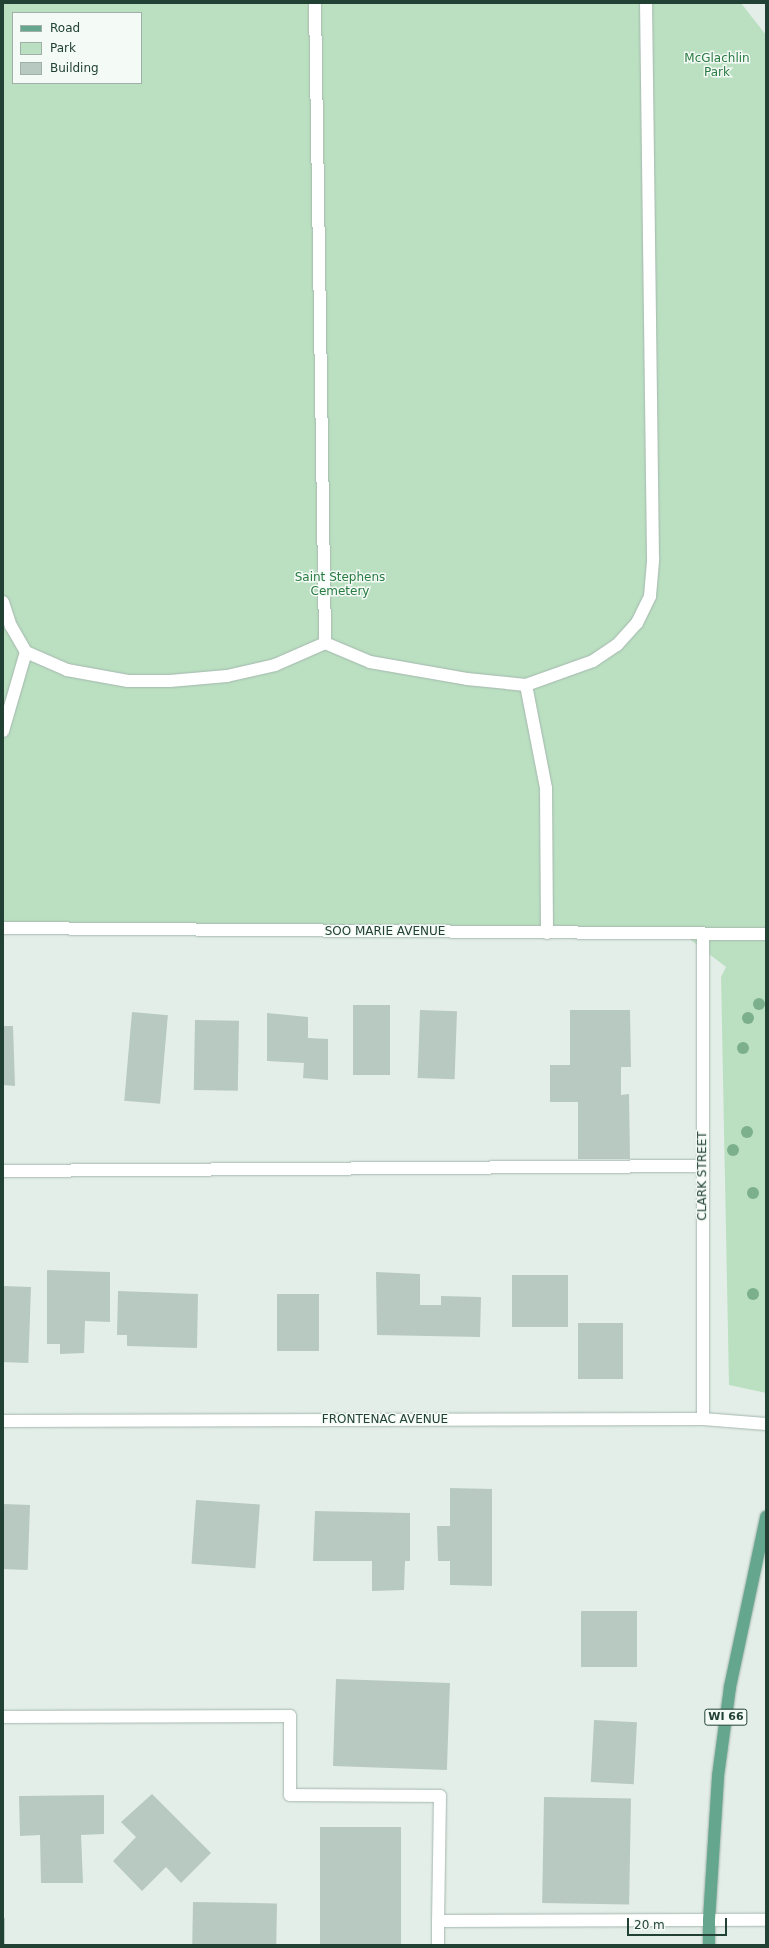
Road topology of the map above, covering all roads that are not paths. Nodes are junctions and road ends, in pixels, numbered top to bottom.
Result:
1 (314, 3) edge
2 (646, 3) edge
3 (3, 602) edge
4 (325, 643) junction
5 (26, 652) junction
6 (526, 685) junction
7 (3, 731) edge
8 (3, 928) edge
9 (547, 933) junction
10 (703, 934) junction
11 (766, 934) edge
12 (703, 1166) junction
13 (3, 1171) edge
14 (703, 1419) junction
15 (3, 1421) edge
16 (766, 1424) edge
17 (766, 1517) edge
18 (3, 1717) edge
19 (709, 1920) junction
20 (766, 1920) edge
21 (438, 1921) junction
22 (438, 1945) edge
23 (709, 1945) edge

1 - 4 street
2 - 6 street
3 - 5 street
4 - 5 street
4 - 6 street
5 - 7 street
6 - 9 street
8 - 9 street, SOO MARIE AVENUE
9 - 10 street, SOO MARIE AVENUE
10 - 11 street, SOO MARIE AVENUE
10 - 12 street, CLARK STREET
12 - 13 street
12 - 14 street, CLARK STREET
14 - 15 street, FRONTENAC AVENUE
14 - 16 street, FRONTENAC AVENUE
17 - 19 main road, WI 66
18 - 21 street
19 - 20 street
19 - 21 street
19 - 23 main road, WI 66
21 - 22 street

